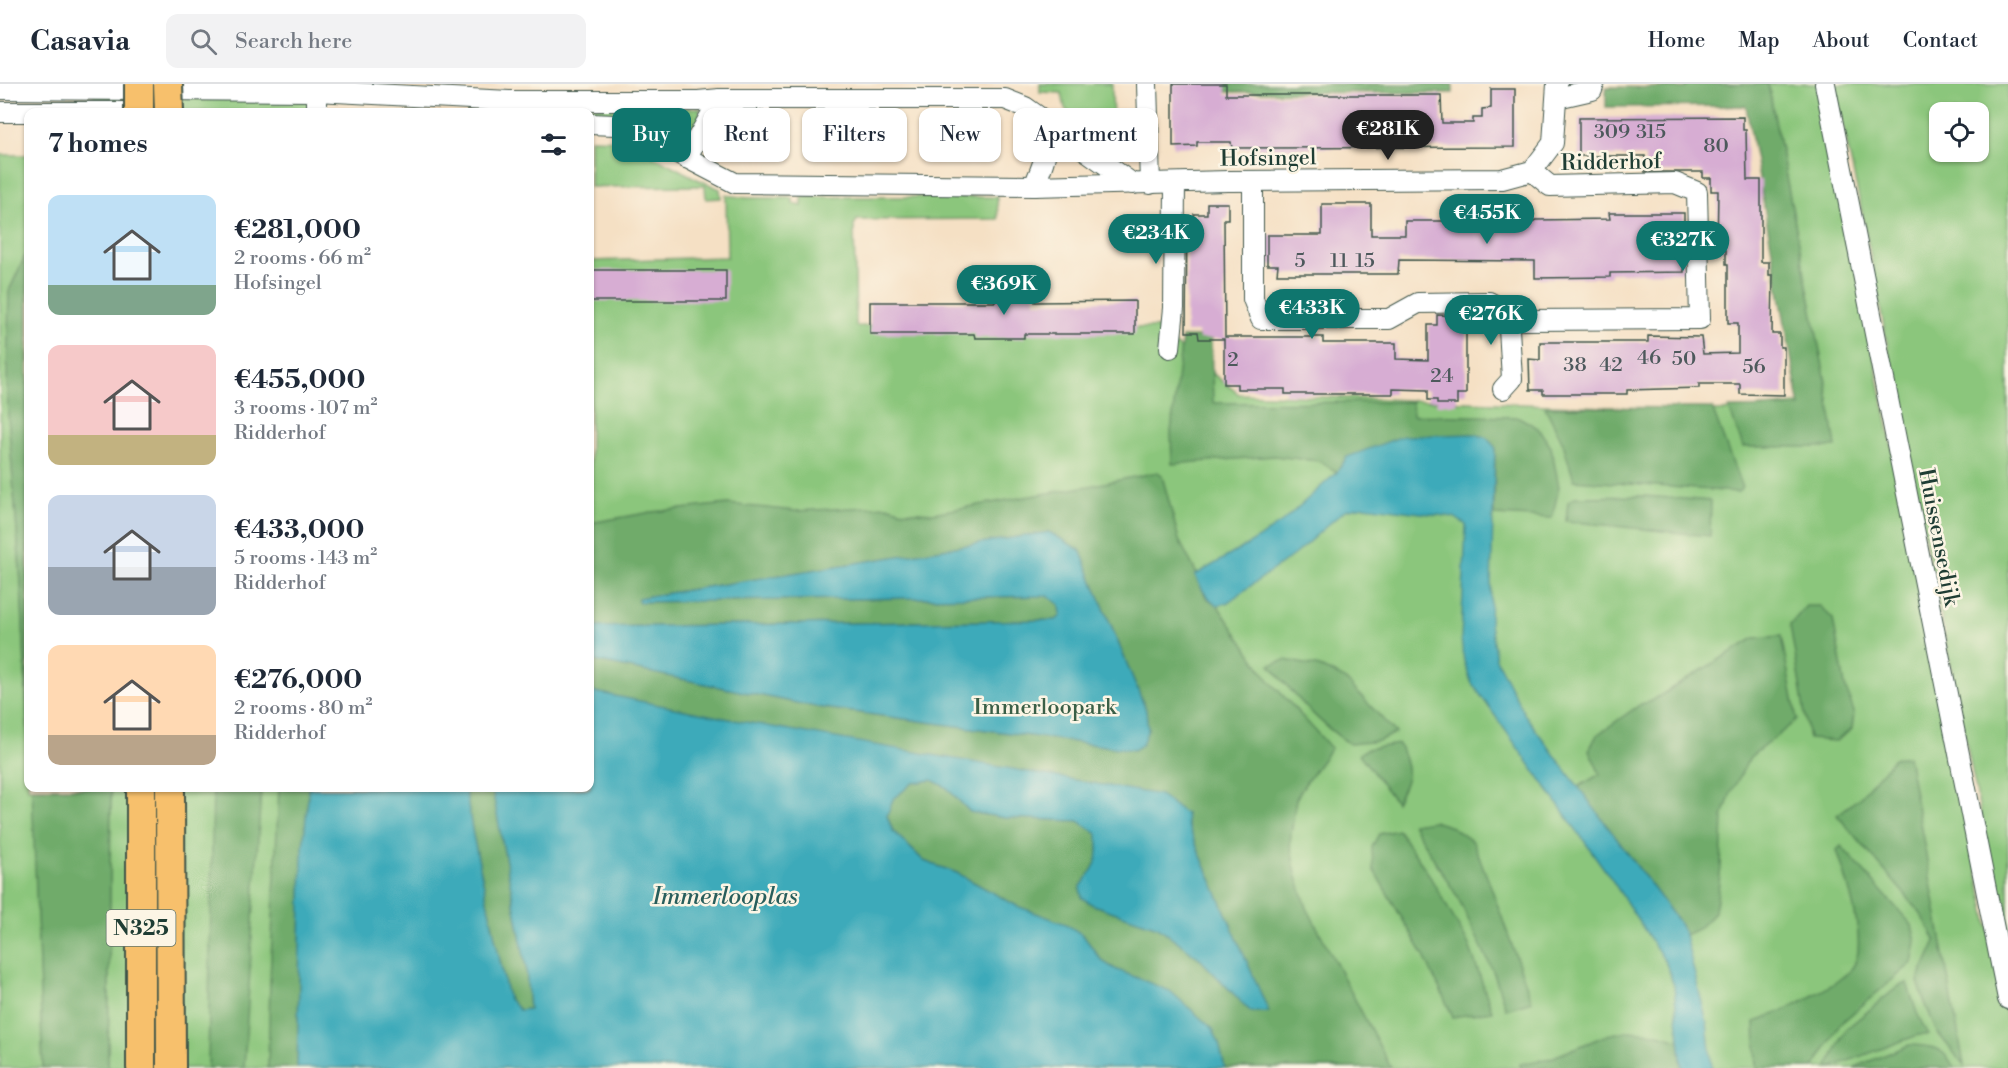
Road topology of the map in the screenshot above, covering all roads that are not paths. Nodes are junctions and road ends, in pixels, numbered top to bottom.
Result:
1 (139, 84) edge
2 (168, 84) edge
3 (1147, 84) edge
4 (1594, 84) edge
5 (1825, 84) edge
6 (316, 87) edge
7 (0, 89) edge
8 (1557, 91) edge
9 (1005, 92) edge
10 (509, 99) edge
11 (720, 99) junction
12 (140, 108) edge
13 (169, 108) edge
14 (317, 108) edge
15 (1026, 108) edge
16 (0, 112) edge
17 (24, 112) edge
18 (594, 124) edge
19 (612, 125) edge
20 (691, 149) edge
21 (691, 161) edge
22 (1044, 162) edge
23 (1107, 162) edge
24 (1532, 171) junction
25 (1253, 181) junction
26 (1175, 183) junction
27 (1141, 184) junction
28 (1034, 186) junction
29 (1508, 312) junction
30 (1170, 348) dead end
31 (1503, 389) dead end
32 (141, 792) edge
33 (170, 792) edge
34 (2008, 999) edge
35 (141, 1068) edge
36 (171, 1068) edge

1 - 12 highway, bridge
2 - 13 highway, bridge
3 - 27 street
4 - 8 street
5 - 34 street, Huissensedijk
6 - 7 street
6 - 10 street
6 - 14 street
8 - 24 street
9 - 11 street
9 - 15 street
10 - 11 street
11 - 20 street
16 - 17 street
18 - 19 street, Hofsingel
21 - 28 street, Hofsingel
22 - 28 street
23 - 27 street
24 - 25 street, Hofsingel
24 - 29 street, Ridderhof
25 - 26 street, Hofsingel
25 - 29 street, Ridderhof
26 - 27 street, Hofsingel
26 - 30 street
27 - 28 street, Hofsingel
29 - 31 street
32 - 35 highway, N325
33 - 36 highway, N325

